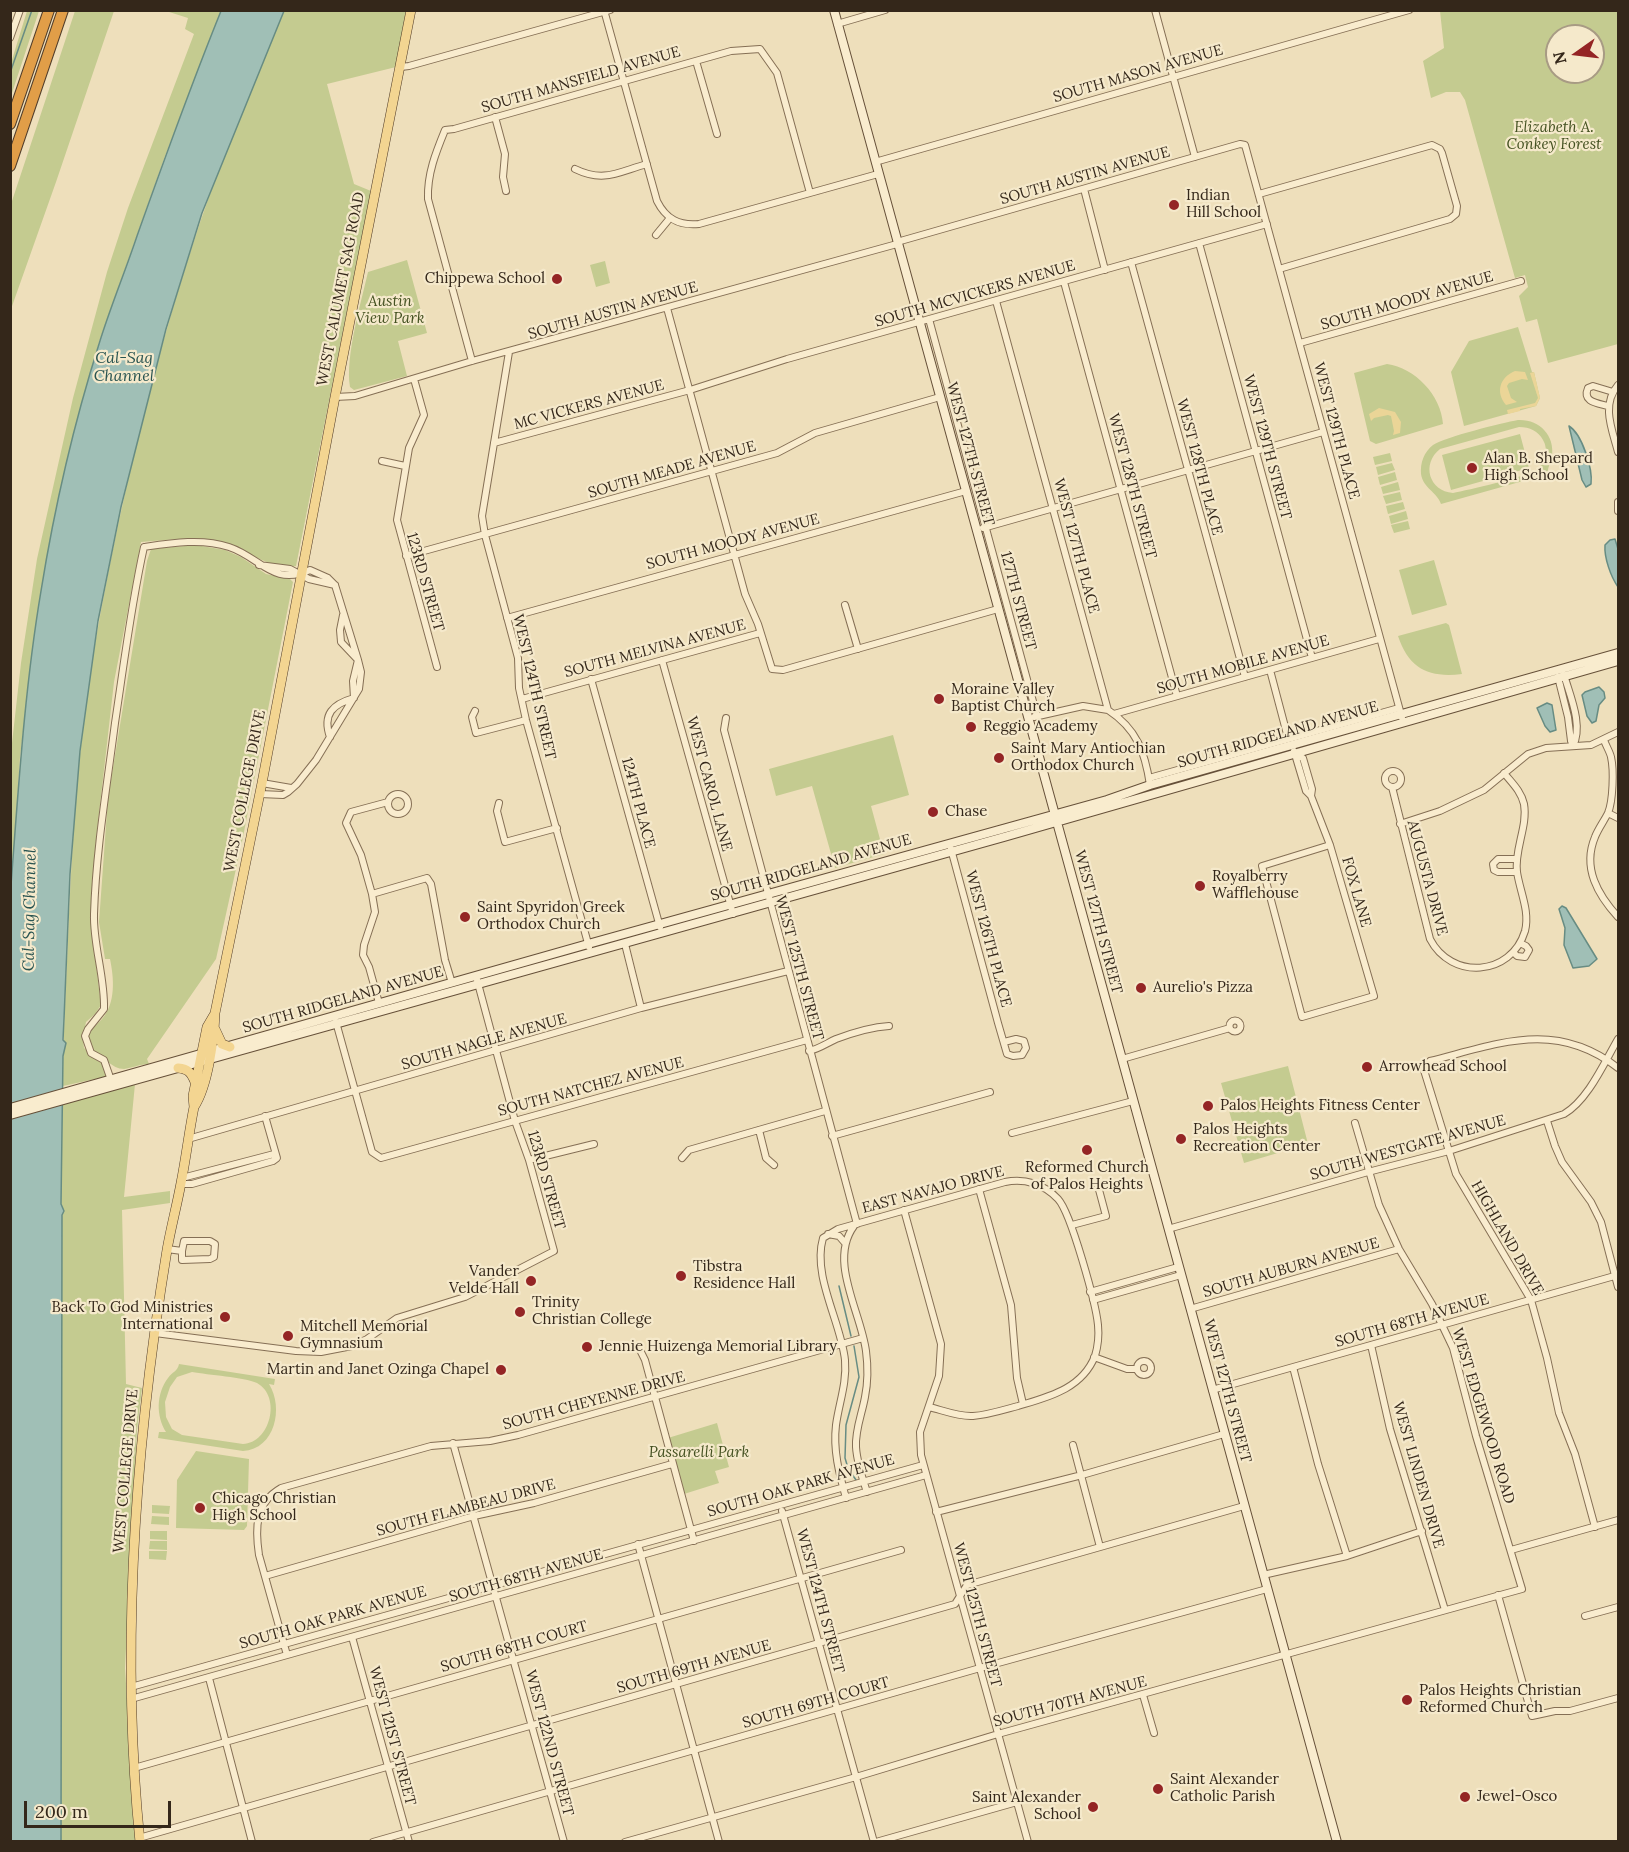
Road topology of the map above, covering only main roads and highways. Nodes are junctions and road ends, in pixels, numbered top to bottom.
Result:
1 (49, 10) edge
2 (63, 10) edge
3 (411, 10) edge
4 (834, 10) edge
5 (10, 124) edge
6 (10, 166) edge
7 (302, 574) joint
8 (1618, 653) edge
9 (1618, 661) edge
10 (1401, 715) junction
11 (1055, 818) junction
12 (731, 909) junction
13 (661, 929) junction
14 (477, 981) junction
15 (215, 1012) junction
16 (335, 1020) junction
17 (214, 1029) junction
18 (230, 1047) junction
19 (205, 1058) junction
20 (178, 1068) junction
21 (112, 1083) junction
22 (195, 1083) junction
23 (81, 1092) junction
24 (194, 1107) junction
25 (10, 1108) edge
26 (10, 1115) edge
27 (139, 1840) edge
28 (1336, 1842) edge

1 - 5 highway
2 - 6 highway
3 - 7 main road, WEST CALUMET SAG ROAD
4 - 11 main road, WEST 127TH STREET
7 - 15 main road, WEST COLLEGE DRIVE
8 - 10 main road, SOUTH RIDGELAND AVENUE
9 - 10 main road, SOUTH RIDGELAND AVENUE
10 - 11 main road, SOUTH RIDGELAND AVENUE
10 - 11 main road, SOUTH RIDGELAND AVENUE
11 - 12 main road, SOUTH RIDGELAND AVENUE
11 - 12 main road, SOUTH RIDGELAND AVENUE
11 - 28 main road, WEST 127TH STREET
12 - 13 main road, SOUTH RIDGELAND AVENUE
13 - 14 main road, SOUTH RIDGELAND AVENUE
13 - 14 main road, SOUTH RIDGELAND AVENUE
14 - 16 main road, SOUTH RIDGELAND AVENUE
14 - 16 main road, SOUTH RIDGELAND AVENUE
15 - 17 main road, WEST COLLEGE DRIVE
15 - 19 main road, WEST COLLEGE DRIVE
16 - 18 main road, SOUTH RIDGELAND AVENUE
16 - 19 main road, SOUTH RIDGELAND AVENUE
17 - 18 main road
17 - 19 main road, WEST COLLEGE DRIVE
18 - 19 main road, SOUTH RIDGELAND AVENUE
19 - 20 main road, SOUTH RIDGELAND AVENUE
19 - 21 main road, SOUTH RIDGELAND AVENUE
19 - 22 main road, WEST COLLEGE DRIVE
19 - 24 main road, WEST COLLEGE DRIVE
20 - 21 main road, SOUTH RIDGELAND AVENUE
20 - 22 main road
21 - 23 main road, SOUTH RIDGELAND AVENUE
22 - 24 main road, WEST COLLEGE DRIVE
23 - 25 main road, SOUTH RIDGELAND AVENUE
23 - 26 main road, SOUTH RIDGELAND AVENUE
24 - 27 main road, WEST COLLEGE DRIVE

